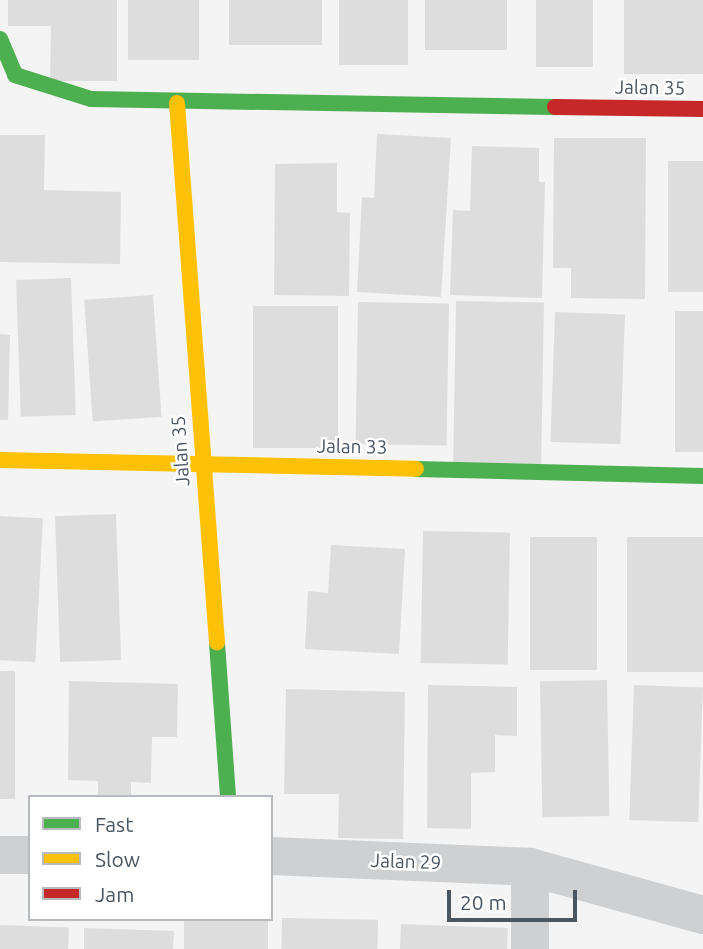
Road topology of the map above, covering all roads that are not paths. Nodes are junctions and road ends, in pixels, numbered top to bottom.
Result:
1 (0, 39) edge
2 (177, 103) junction
3 (703, 109) edge
4 (0, 460) edge
5 (203, 464) junction
6 (703, 476) edge
7 (228, 795) edge
8 (0, 855) edge
9 (28, 855) edge
10 (273, 856) edge
11 (530, 867) junction
12 (703, 915) edge
13 (530, 949) edge

1 - 2 street, Jalan 35
2 - 3 street, Jalan 35
2 - 5 street, Jalan 35
4 - 5 street, Jalan 33
5 - 6 street, Jalan 33
5 - 7 street, Jalan 35
8 - 9 street
10 - 11 street, Jalan 29
11 - 12 street, Jalan 29
11 - 13 street

